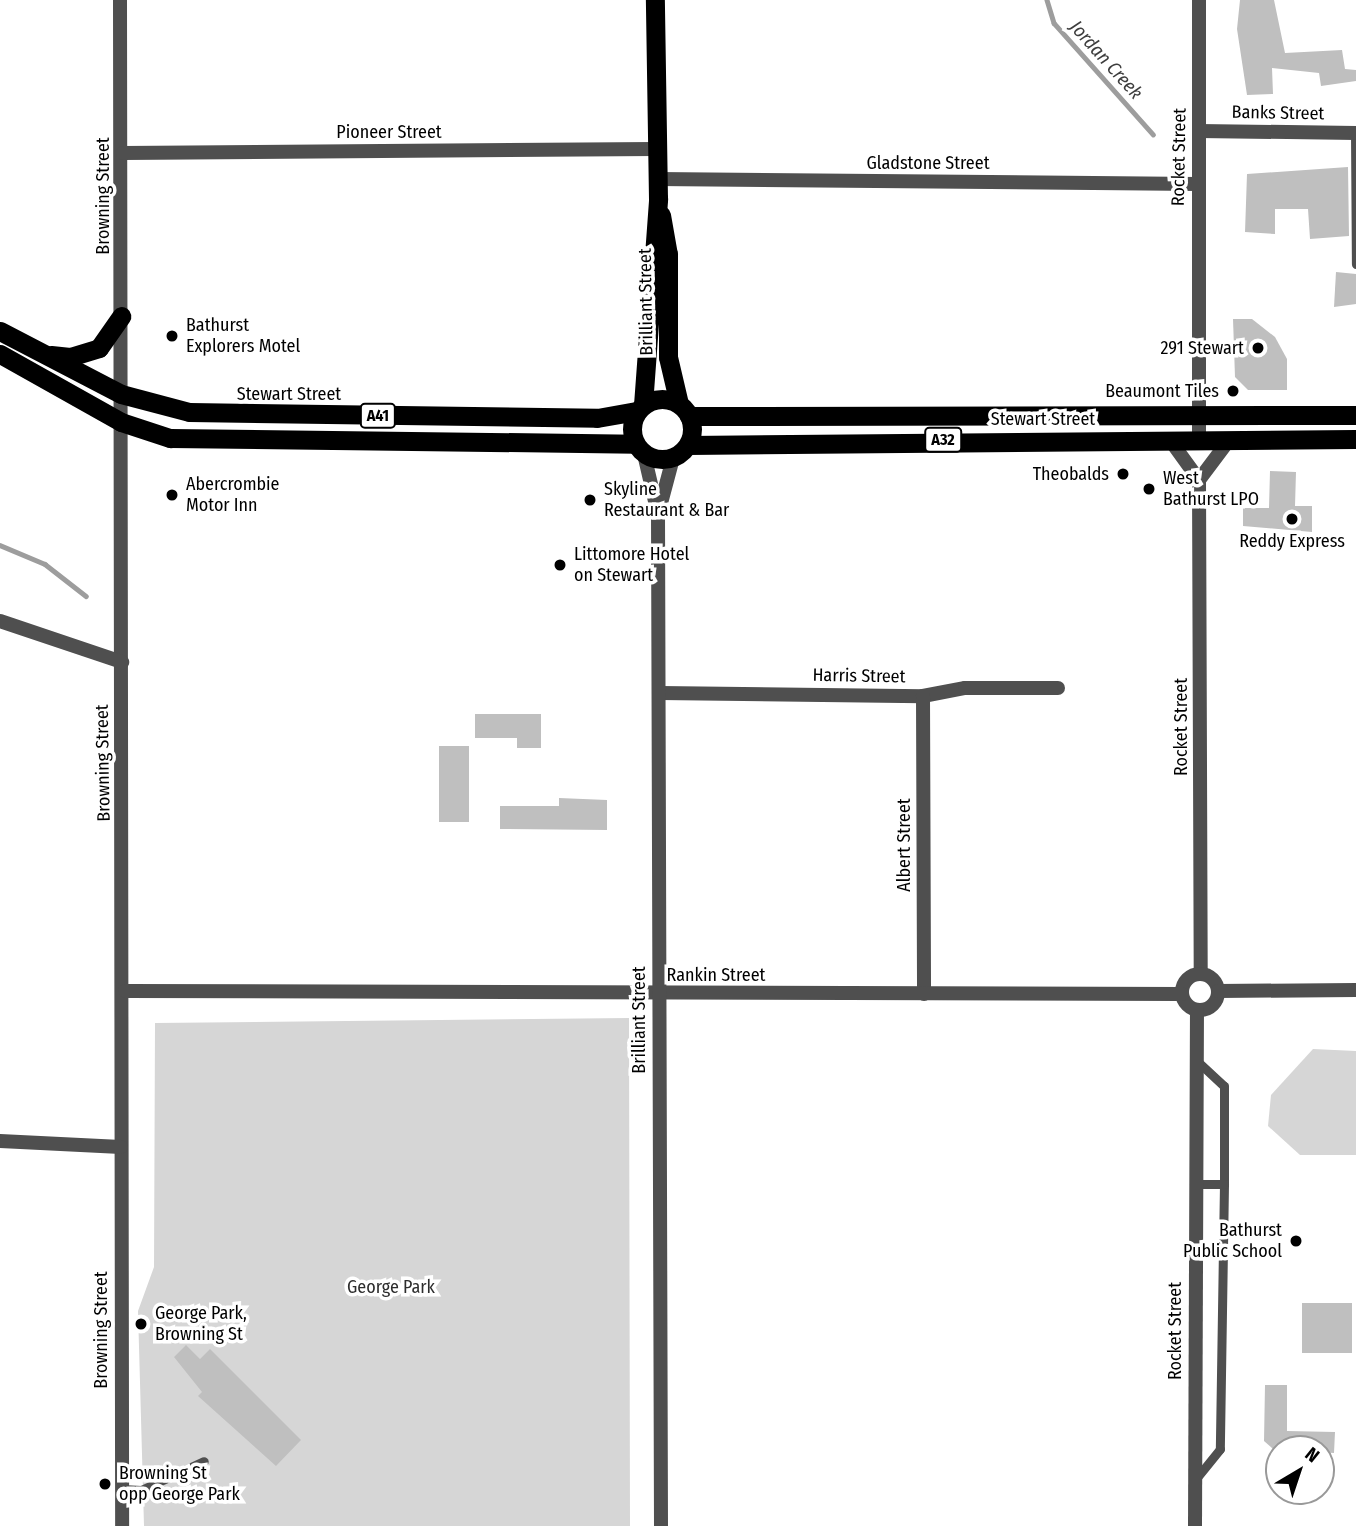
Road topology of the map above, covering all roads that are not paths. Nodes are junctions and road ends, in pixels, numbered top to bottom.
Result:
1 (120, 0) edge
2 (654, 0) edge
3 (1199, 0) edge
4 (1199, 131) junction
5 (1356, 133) edge
6 (655, 149) junction
7 (123, 153) junction
8 (657, 178) junction
9 (1198, 184) junction
10 (657, 199) junction
11 (1356, 264) edge
12 (121, 316) junction
13 (0, 331) edge
14 (30, 348) junction
15 (0, 354) edge
16 (121, 394) junction
17 (640, 408) junction
18 (684, 410) junction
19 (1356, 415) edge
20 (1199, 416) junction
21 (121, 422) junction
22 (1356, 439) edge
23 (1170, 440) junction
24 (1199, 440) junction
25 (1229, 440) junction
26 (688, 445) junction
27 (639, 449) junction
28 (673, 458) junction
29 (1199, 480) junction
30 (659, 514) junction
31 (0, 621) edge
32 (122, 662) junction
33 (1058, 688) dead end
34 (660, 693) junction
35 (923, 696) junction
36 (1201, 974) junction
37 (1356, 990) edge
38 (1218, 991) junction
39 (125, 992) junction
40 (660, 994) junction
41 (924, 994) junction
42 (1182, 994) junction
43 (1197, 1010) junction
44 (1196, 1060) junction
45 (0, 1141) edge
46 (121, 1147) junction
47 (1194, 1184) junction
48 (1224, 1184) junction
49 (204, 1461) dead end
50 (1197, 1477) junction
51 (122, 1489) junction
52 (122, 1526) edge
53 (661, 1526) edge
54 (1195, 1526) edge

1 - 7 street, Browning Street
2 - 6 highway, Brilliant Street
3 - 4 street, Rocket Street
4 - 5 street, Banks Street
4 - 9 street, Rocket Street
5 - 11 lane
6 - 7 street, Pioneer Street
6 - 8 highway, Brilliant Street
7 - 12 street, Browning Street
8 - 9 street, Gladstone Street
8 - 10 highway, Brilliant Street
9 - 20 street, Rocket Street
10 - 17 highway, Brilliant Street
10 - 18 highway, Brilliant Street
12 - 14 highway
12 - 16 street, Browning Street
13 - 14 highway, Stewart Street / A41
14 - 16 highway, Stewart Street / A41
15 - 21 highway, A41
16 - 17 highway, Stewart Street / A41
16 - 21 street, Browning Street
17 - 18 highway, A32
17 - 27 highway
18 - 20 highway, Stewart Street / A32
18 - 26 highway
19 - 20 highway, Stewart Street / A32
20 - 24 street, Rocket Street
21 - 27 highway, A41
21 - 32 street, Browning Street
22 - 25 highway, Stewart Street / A32
23 - 24 highway, Stewart Street / A32
23 - 26 highway, Stewart Street / A32
23 - 29 street
24 - 25 highway, Stewart Street / A32
25 - 29 street
26 - 28 highway
27 - 28 highway
27 - 30 street, Brilliant Street
28 - 30 street, Brilliant Street
29 - 36 street, Rocket Street
30 - 34 street, Brilliant Street
31 - 32 street
32 - 39 street, Browning Street
33 - 35 street, Harris Street
34 - 35 street, Harris Street
34 - 40 street, Brilliant Street
35 - 41 street, Albert Street
36 - 38 street
36 - 42 street
37 - 38 street
38 - 43 street
39 - 40 street, Rankin Street
39 - 46 street, Browning Street
40 - 41 street, Rankin Street
40 - 53 street, Brilliant Street
41 - 42 street, Rankin Street
42 - 43 street
43 - 44 street, Rocket Street
44 - 47 street, Rocket Street
44 - 48 lane
45 - 46 street
46 - 51 street, Browning Street
47 - 48 lane
47 - 50 street, Rocket Street
48 - 50 lane
49 - 51 lane
50 - 54 street, Rocket Street
51 - 52 street, Browning Street

